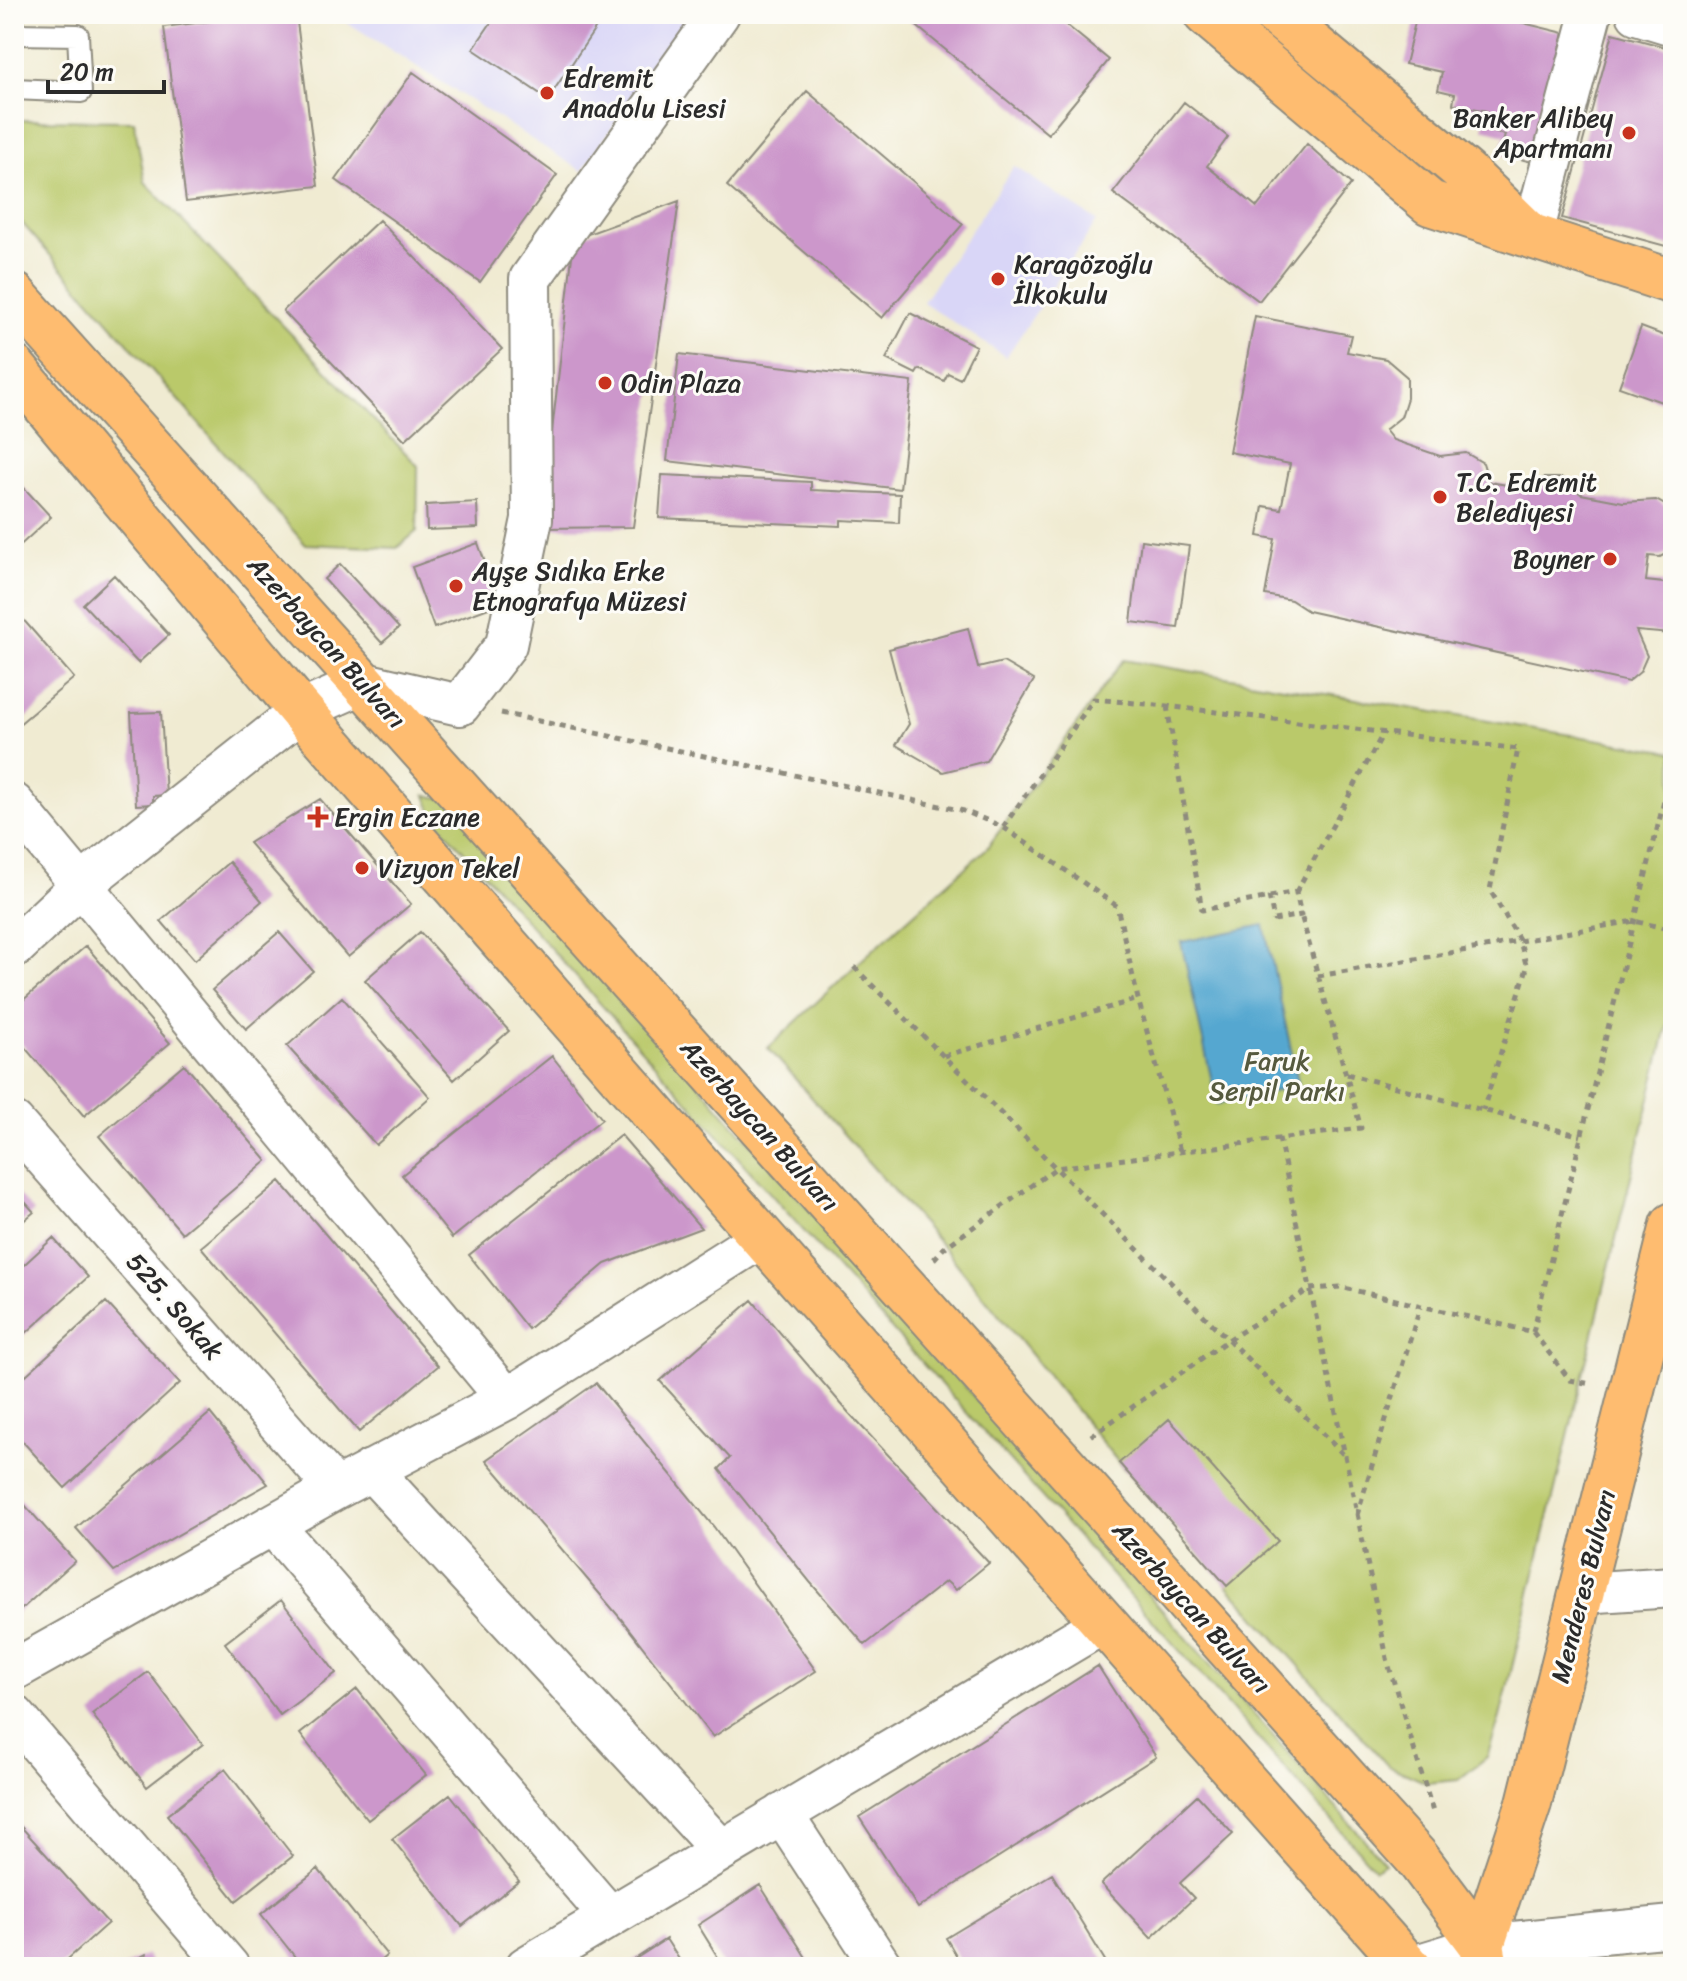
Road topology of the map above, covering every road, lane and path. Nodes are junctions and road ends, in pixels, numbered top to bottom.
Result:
1 (719, 14) edge
2 (1206, 14) edge
3 (1276, 14) edge
4 (1637, 14) edge
5 (1590, 16) edge
6 (1673, 25) edge
7 (14, 34) edge
8 (14, 89) edge
9 (1532, 237) junction
10 (1673, 282) edge
11 (14, 295) edge
12 (14, 368) edge
13 (364, 683) junction
14 (460, 705) junction
15 (1167, 706) junction
16 (301, 711) junction
17 (1384, 732) junction
18 (1667, 789) dead end
19 (14, 804) edge
20 (1003, 827) junction
21 (81, 885) junction
22 (1296, 892) junction
23 (1269, 896) junction
24 (1301, 915) junction
25 (1634, 921) junction
26 (1673, 930) edge
27 (1520, 941) junction
28 (14, 948) edge
29 (854, 967) dead end
30 (1318, 976) junction
31 (1138, 999) junction
32 (944, 1056) junction
33 (1346, 1073) junction
34 (1483, 1110) junction
35 (14, 1123) edge
36 (1581, 1136) junction
37 (1279, 1138) junction
38 (1180, 1151) junction
39 (1056, 1168) junction
40 (1673, 1225) edge
41 (762, 1237) junction
42 (1310, 1289) junction
43 (908, 1290) junction
44 (1420, 1307) junction
45 (1533, 1332) junction
46 (1228, 1340) junction
47 (1631, 1392) junction
48 (507, 1399) junction
49 (1344, 1455) junction
50 (1061, 1461) junction
51 (371, 1470) junction
52 (336, 1489) junction
53 (1357, 1515) junction
54 (273, 1525) junction
55 (1673, 1587) edge
56 (1582, 1593) junction
57 (1105, 1622) junction
58 (14, 1670) edge
59 (14, 1715) edge
60 (782, 1814) junction
61 (721, 1850) junction
62 (1416, 1857) junction
63 (610, 1917) junction
64 (1673, 1926) edge
65 (1484, 1956) edge
66 (229, 1967) edge
67 (527, 1967) edge
68 (882, 1967) edge
69 (1410, 1967) edge

1 - 14 street
2 - 9 main road
3 - 9 main road
4 - 6 street
5 - 9 street
7 - 8 lane
9 - 10 main road
11 - 13 main road, Azerbaycan Bulvarı
12 - 16 main road
13 - 14 street
13 - 16 street
13 - 43 main road, Azerbaycan Bulvarı
14 - 20 path
15 - 17 path
15 - 20 path
15 - 23 path
16 - 21 street
16 - 41 main road
17 - 22 path
17 - 27 path
18 - 25 path
19 - 21 street
20 - 31 path
21 - 28 street
21 - 48 street
22 - 23 path
22 - 24 path
23 - 24 path
24 - 30 path
25 - 26 path
25 - 27 path
25 - 36 path
27 - 30 path
27 - 34 path
29 - 32 path
30 - 33 path
31 - 32 path
31 - 38 path
32 - 39 path
33 - 34 path
33 - 37 path
34 - 36 path
35 - 52 street, 525. Sokak
36 - 45 path
37 - 38 path
37 - 42 path
38 - 39 path
39 - 43 path
39 - 46 path
40 - 47 main road, Menderes Bulvarı
41 - 48 street
41 - 57 main road
42 - 44 path
42 - 46 path
42 - 49 path
43 - 50 main road, Azerbaycan Bulvarı
44 - 45 path
44 - 53 path
45 - 47 path
46 - 49 path
46 - 50 path
47 - 56 main road, Menderes Bulvarı
48 - 51 street
49 - 53 path
50 - 62 main road, Azerbaycan Bulvarı
51 - 52 street
51 - 61 street
52 - 54 street
53 - 62 path
54 - 58 street
54 - 63 street
55 - 56 street
56 - 65 main road, Menderes Bulvarı
57 - 60 street
57 - 69 main road
59 - 66 street
60 - 61 street
60 - 68 street
61 - 63 street
62 - 65 main road, Azerbaycan Bulvarı
63 - 67 street
64 - 65 street
65 - 69 street

